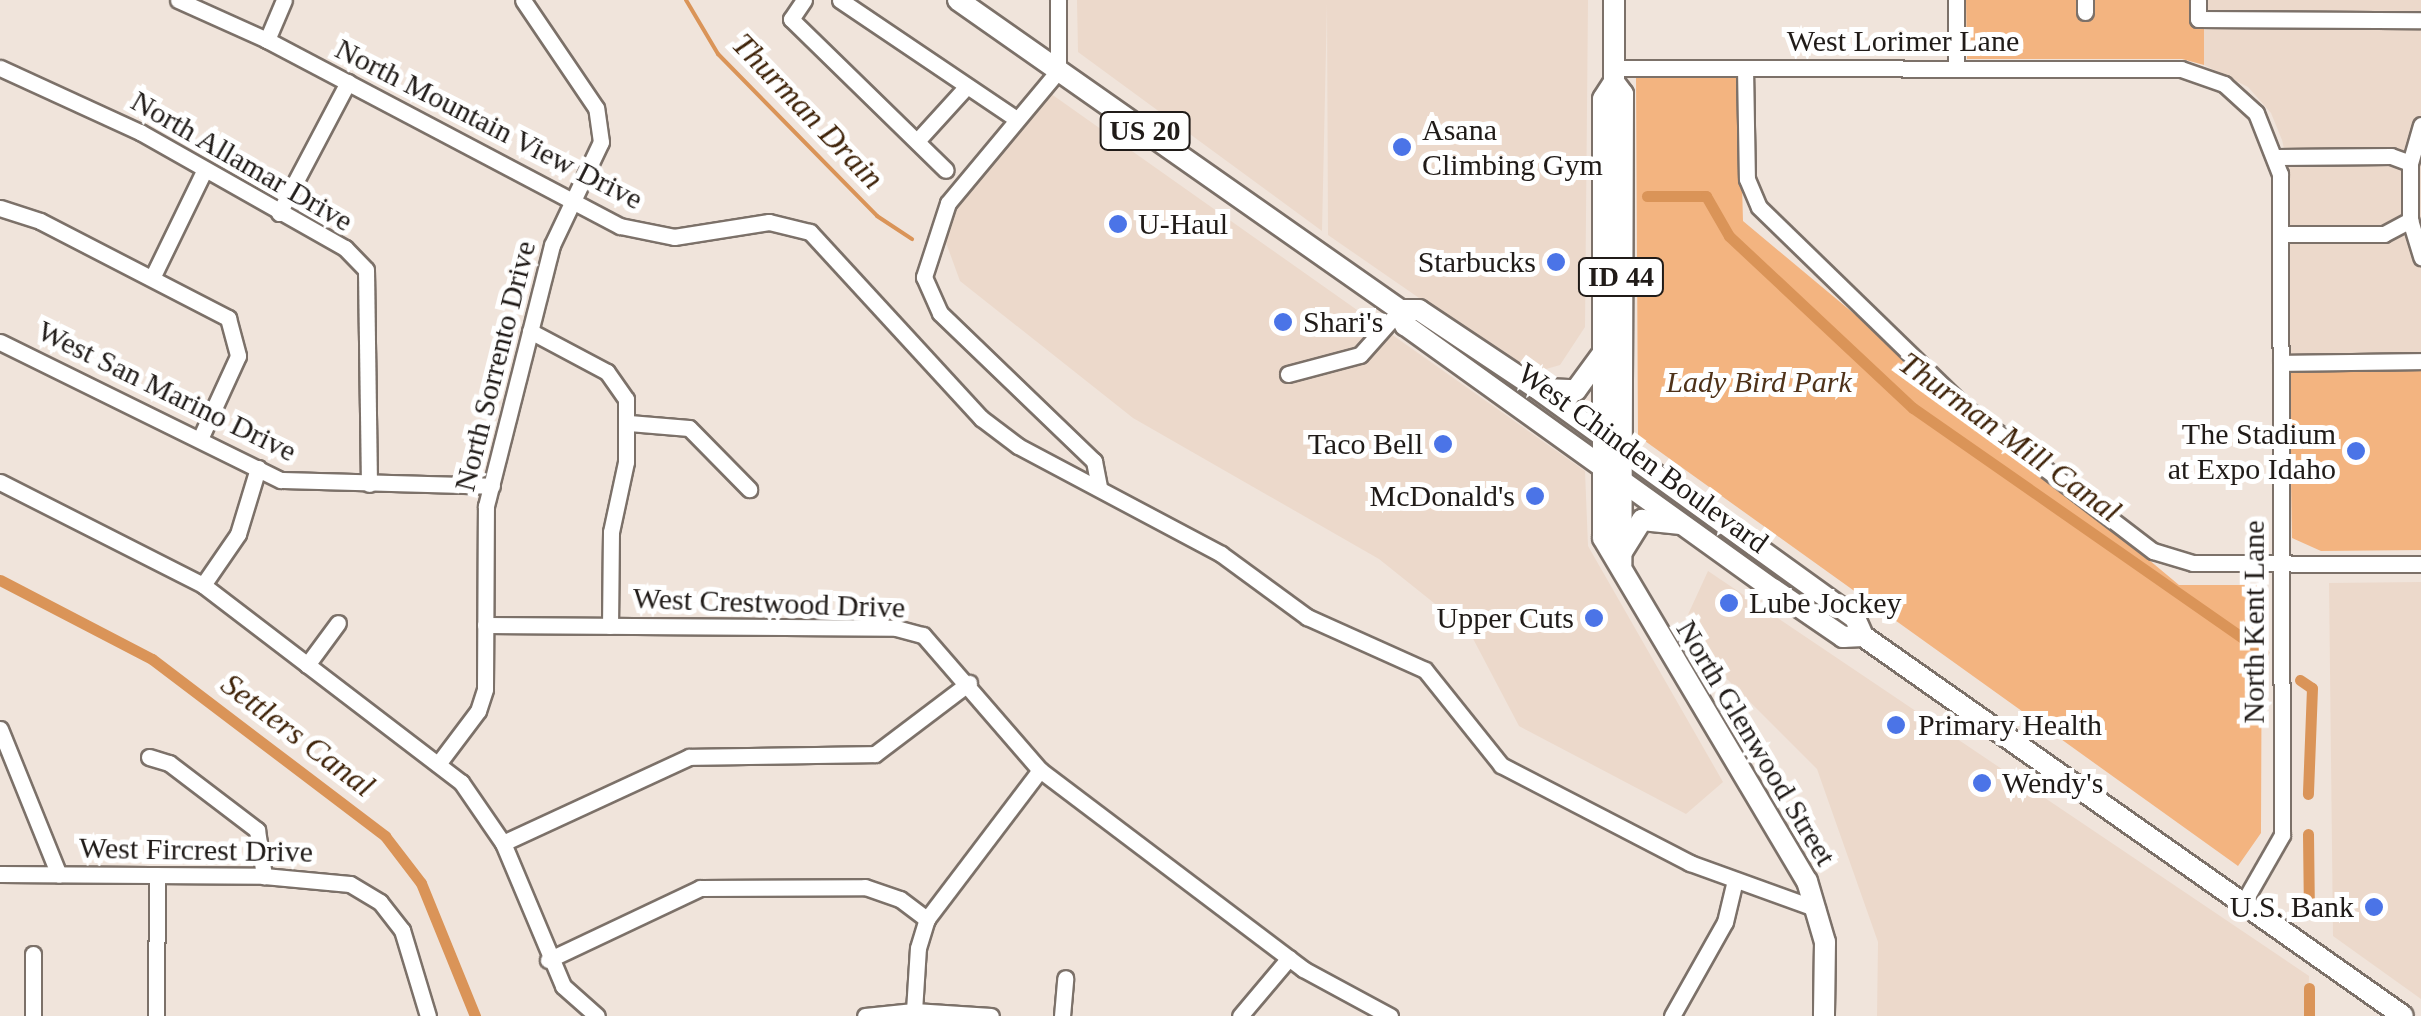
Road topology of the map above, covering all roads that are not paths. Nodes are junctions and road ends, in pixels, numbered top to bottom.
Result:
1 (178, 0) edge
2 (284, 0) edge
3 (523, 0) edge
4 (804, 0) edge
5 (840, 0) edge
6 (958, 0) edge
7 (1058, 0) edge
8 (1614, 0) edge
9 (1956, 0) edge
10 (2198, 0) edge
11 (2343, 0) edge
12 (2343, 20) junction
13 (2421, 20) edge
14 (267, 40) junction
15 (0, 68) edge
16 (1744, 68) junction
17 (1956, 69) junction
18 (1058, 71) junction
19 (2192, 71) joint
20 (1614, 75) junction
21 (348, 82) junction
22 (966, 86) junction
23 (1015, 118) junction
24 (2421, 124) edge
25 (916, 141) junction
26 (2278, 157) junction
27 (2410, 163) junction
28 (946, 170) dead end
29 (203, 174) junction
30 (575, 201) junction
31 (0, 208) edge
32 (279, 214) junction
33 (2410, 220) junction
34 (2281, 234) junction
35 (2421, 257) edge
36 (153, 276) junction
37 (1400, 310) junction
38 (530, 332) junction
39 (0, 342) edge
40 (1604, 352) junction
41 (2421, 360) edge
42 (2281, 364) junction
43 (1288, 374) dead end
44 (1536, 388) junction
45 (629, 423) junction
46 (201, 437) junction
47 (1610, 441) junction
48 (258, 468) junction
49 (1608, 468) junction
50 (0, 482) edge
51 (369, 484) junction
52 (492, 486) junction
53 (1099, 486) junction
54 (748, 489) dead end
55 (1692, 527) junction
56 (1622, 558) junction
57 (2282, 562) junction
58 (2421, 564) edge
59 (202, 586) junction
60 (338, 622) dead end
61 (485, 624) junction
62 (610, 626) junction
63 (1863, 636) junction
64 (307, 664) junction
65 (969, 683) junction
66 (0, 730) edge
67 (150, 757) dead end
68 (438, 764) junction
69 (1040, 770) junction
70 (503, 843) junction
71 (0, 874) edge
72 (59, 875) junction
73 (157, 875) junction
74 (264, 876) junction
75 (1735, 880) junction
76 (2244, 903) junction
77 (1817, 908) junction
78 (928, 919) junction
79 (34, 954) dead end
80 (1288, 958) junction
81 (548, 960) junction
82 (1065, 978) dead end
83 (914, 1010) junction
84 (33, 1016) edge
85 (156, 1016) edge
86 (428, 1016) edge
87 (597, 1016) edge
88 (865, 1016) edge
89 (991, 1016) edge
90 (1062, 1016) edge
91 (1240, 1016) edge
92 (1390, 1016) edge
93 (1672, 1016) edge
94 (1824, 1016) edge
95 (2403, 1016) edge

1 - 14 street, North Mountain View Drive
2 - 14 street
3 - 30 street, North Sorrento Drive
4 - 25 street
5 - 22 street
6 - 18 main road, West Chinden Boulevard / US 20
7 - 18 street
8 - 20 main road, North Glenwood Street / ID 44
9 - 17 street
10 - 12 street
11 - 12 street
12 - 13 street
14 - 21 street, North Mountain View Drive
15 - 29 street, North Allamar Drive
16 - 17 street, West Lorimer Lane
16 - 20 street, West Lorimer Lane
16 - 57 street
17 - 19 street, West Lorimer Lane
18 - 23 street
18 - 37 main road, West Chinden Boulevard / US 20
19 - 26 street, North Kent Lane
20 - 40 main road, North Glenwood Street / ID 44
20 - 47 main road, North Glenwood Street / ID 44
21 - 30 street, North Mountain View Drive
21 - 32 street
22 - 23 street
22 - 25 street
23 - 53 street
24 - 27 street
25 - 28 street
26 - 27 street
26 - 34 street, North Kent Lane
27 - 33 street
29 - 32 street, North Allamar Drive
29 - 36 street
30 - 38 street, North Sorrento Drive
30 - 53 street, North Mountain View Drive
31 - 36 street
32 - 51 street, North Allamar Drive
33 - 34 street
33 - 35 street
34 - 42 street, North Kent Lane
36 - 46 street
37 - 43 street
37 - 44 main road, West Chinden Boulevard / US 20
37 - 49 main road, West Chinden Boulevard / US 20
38 - 45 street
38 - 52 street, North Sorrento Drive
39 - 46 street, West San Marino Drive
40 - 44 main road
40 - 47 main road, North Glenwood Street / ID 44
41 - 42 street
42 - 57 street, North Kent Lane
44 - 47 main road, West Chinden Boulevard / US 20
45 - 54 street
45 - 62 street
46 - 48 street, West San Marino Drive
47 - 49 main road, North Glenwood Street / ID 44
47 - 63 main road, West Chinden Boulevard / US 20
48 - 51 street, West San Marino Drive
48 - 59 street
49 - 55 main road, West Chinden Boulevard / US 20
49 - 56 main road, North Glenwood Street
50 - 59 street
51 - 52 street, West San Marino Drive
52 - 61 street, North Sorrento Drive
53 - 75 street, North Mountain View Drive
55 - 56 main road
55 - 63 main road, West Chinden Boulevard / US 20
56 - 77 main road, North Glenwood Street
57 - 58 street
57 - 76 street, North Kent Lane
59 - 64 street
60 - 64 street
61 - 62 street, West Crestwood Drive
61 - 68 street, North Sorrento Drive
62 - 65 street, West Crestwood Drive
63 - 76 main road, West Chinden Boulevard / US 20
64 - 68 street
65 - 69 street, West Crestwood Drive
65 - 70 street
66 - 72 street
67 - 74 street
68 - 70 street
69 - 78 street
69 - 80 street, West Crestwood Drive
70 - 81 street
71 - 72 street, West Fircrest Drive
72 - 73 street, West Fircrest Drive
73 - 74 street, West Fircrest Drive
73 - 85 street
74 - 86 street, West Fircrest Drive
75 - 77 street, North Mountain View Drive
75 - 93 street
76 - 95 main road, West Chinden Boulevard / US 20
77 - 94 main road, North Glenwood Street
78 - 81 street
78 - 83 street
79 - 84 street
80 - 91 street
80 - 92 street, West Crestwood Drive
81 - 87 street
82 - 90 street
83 - 88 street
83 - 89 street

